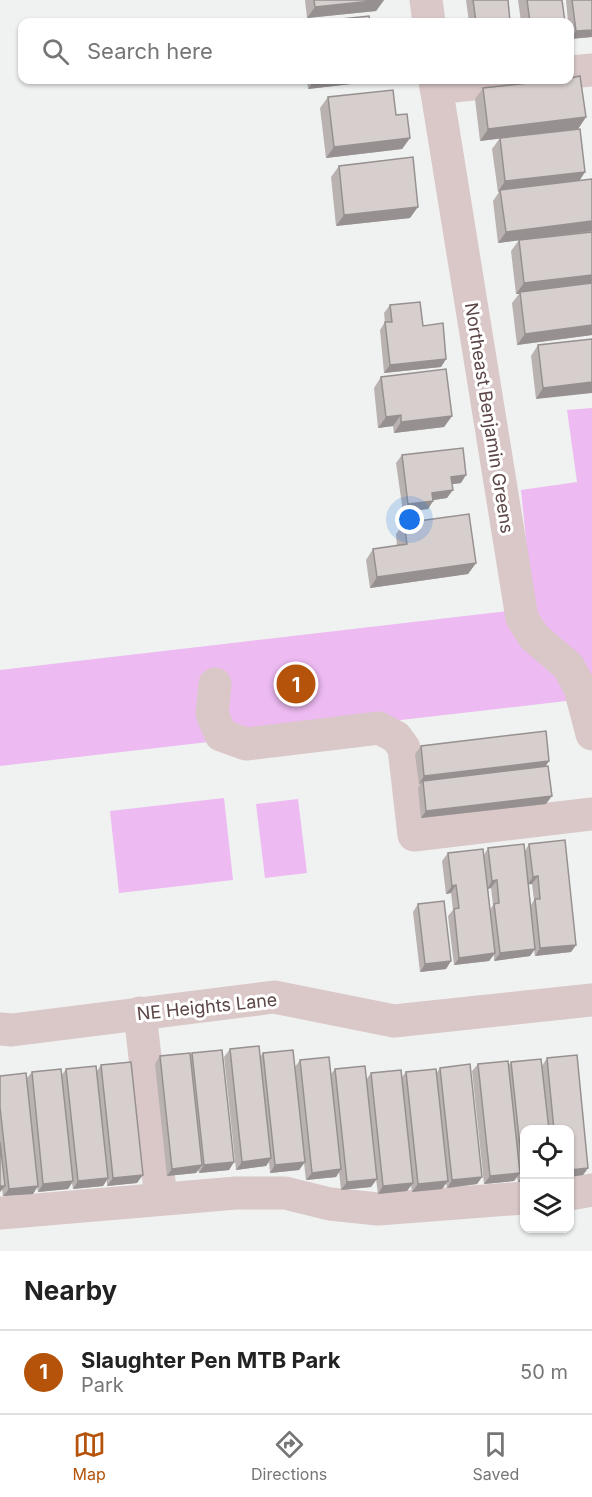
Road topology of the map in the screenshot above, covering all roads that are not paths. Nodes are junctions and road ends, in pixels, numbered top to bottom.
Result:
1 (426, 0) edge
2 (428, 18) edge
3 (592, 70) edge
4 (574, 72) edge
5 (435, 84) edge
6 (215, 684) dead end
7 (592, 735) edge
8 (592, 814) edge
9 (592, 1000) edge
10 (140, 1013) junction
11 (0, 1029) edge
12 (592, 1190) edge
13 (574, 1193) edge
14 (520, 1198) edge
15 (161, 1199) junction
16 (0, 1213) edge

1 - 2 street
3 - 4 street
5 - 7 street, Northeast Benjamin Greens
6 - 8 street
9 - 10 street, NE Heights Lane
10 - 11 street, NE Heights Lane
10 - 15 street
12 - 13 street
14 - 15 street
15 - 16 street

